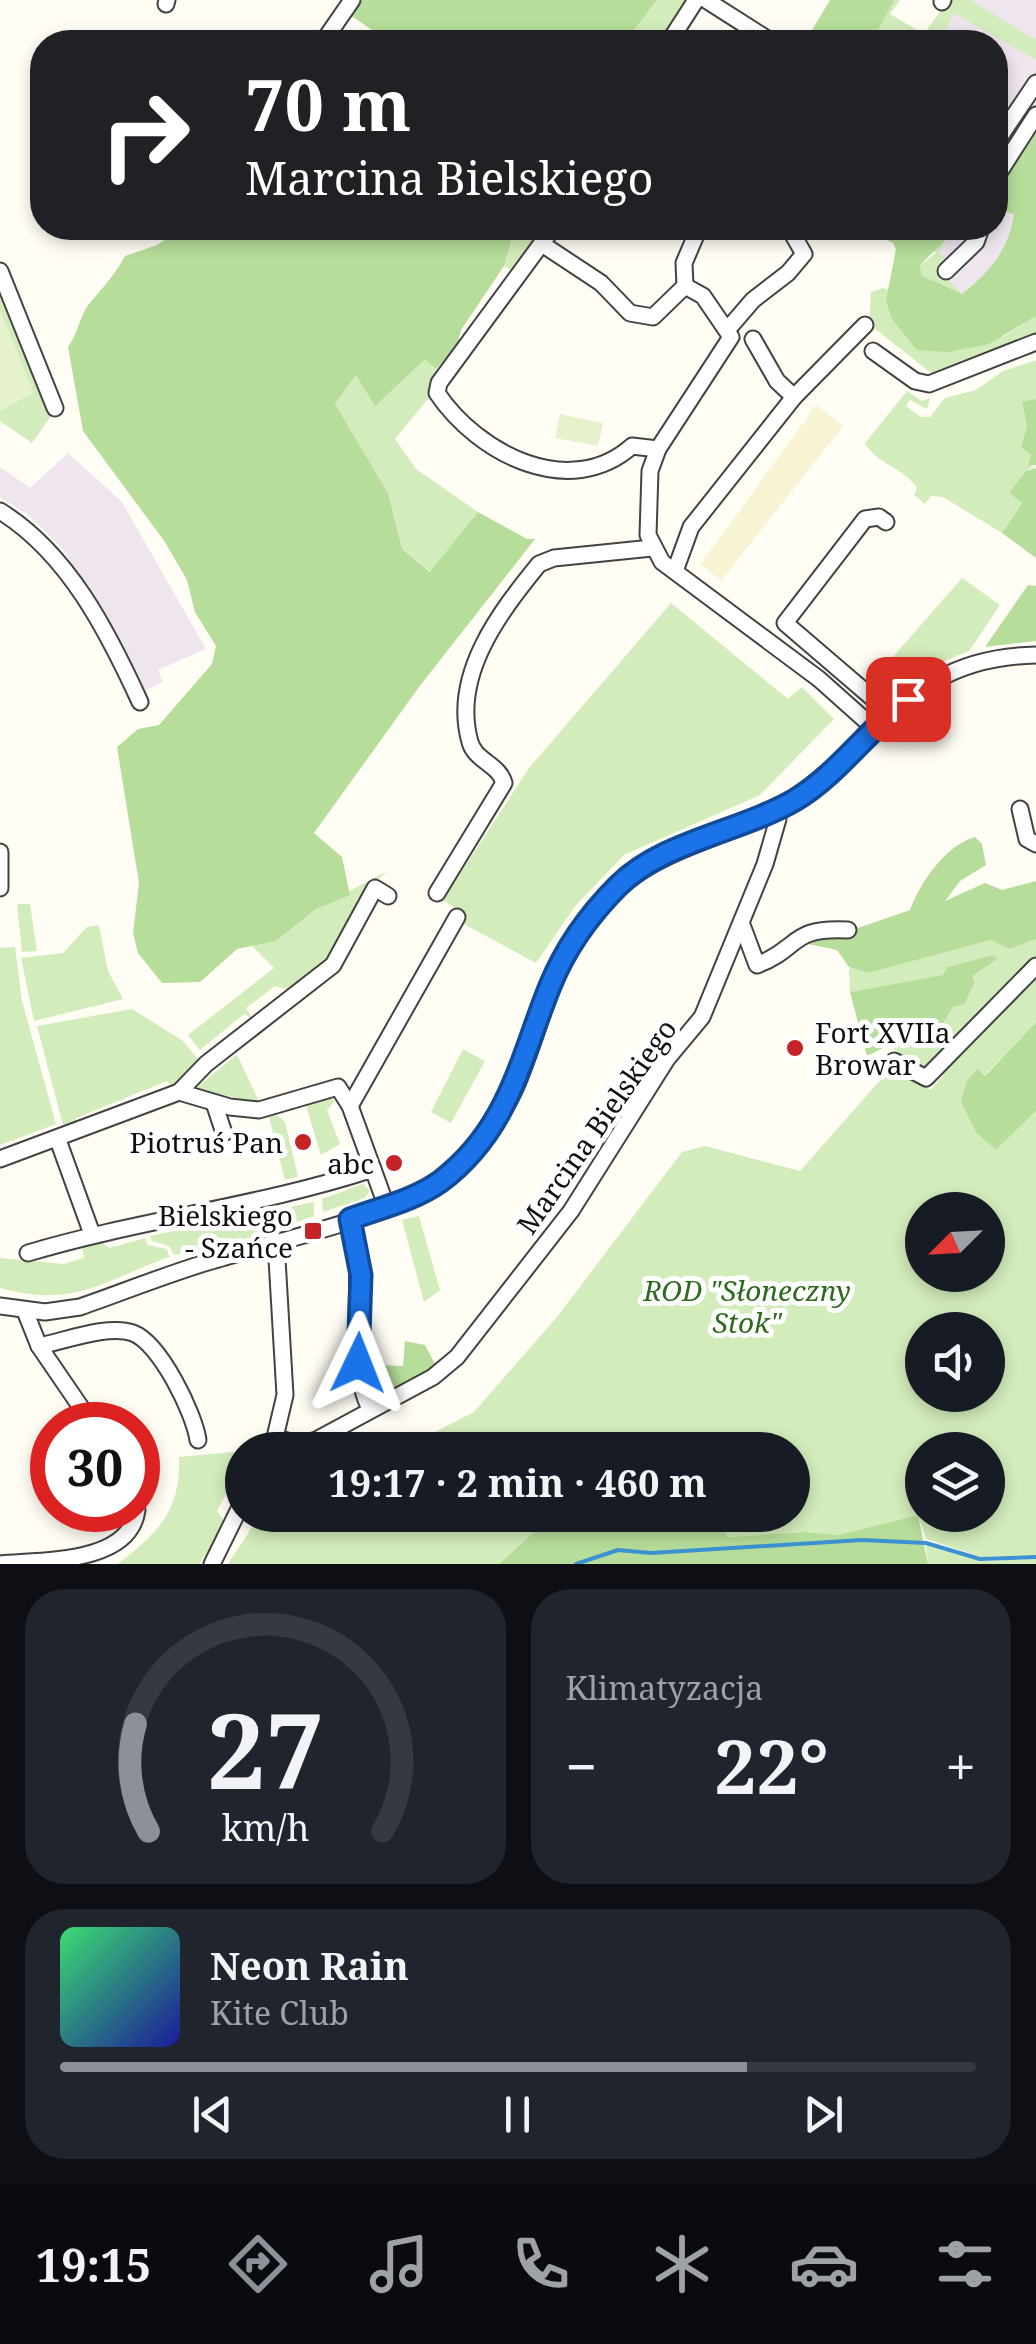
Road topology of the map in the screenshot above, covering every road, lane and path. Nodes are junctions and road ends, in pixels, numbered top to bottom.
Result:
1 (352, 0) edge
2 (696, 0) edge
3 (706, 0) edge
4 (331, 30) edge
5 (677, 30) edge
6 (753, 30) edge
7 (1036, 83) edge
8 (1036, 115) edge
9 (1008, 125) edge
10 (1008, 159) edge
11 (544, 240) edge
12 (694, 240) edge
13 (795, 240) edge
14 (977, 240) edge
15 (542, 244) junction
16 (0, 271) edge
17 (946, 271) dead end
18 (685, 286) junction
19 (865, 325) dead end
20 (728, 330) junction
21 (753, 339) dead end
22 (1036, 342) edge
23 (873, 351) dead end
24 (794, 397) junction
25 (55, 408) dead end
26 (658, 450) junction
27 (0, 511) edge
28 (886, 522) dead end
29 (652, 548) junction
30 (675, 570) junction
31 (1036, 655) edge
32 (140, 702) dead end
33 (890, 713) junction
34 (875, 728) junction
35 (1020, 809) dead end
36 (774, 810) junction
37 (1036, 844) edge
38 (0, 852) edge
39 (0, 888) edge
40 (437, 894) dead end
41 (388, 896) dead end
42 (456, 917) dead end
43 (742, 924) junction
44 (848, 930) dead end
45 (757, 965) junction
46 (1036, 966) edge
47 (721, 974) junction
48 (894, 1061) dead end
49 (179, 1092) junction
50 (214, 1103) junction
51 (350, 1106) junction
52 (224, 1134) dead end
53 (58, 1140) junction
54 (0, 1158) edge
55 (373, 1169) junction
56 (386, 1205) junction
57 (350, 1219) junction
58 (92, 1234) junction
59 (276, 1242) junction
60 (28, 1253) dead end
61 (0, 1306) edge
62 (24, 1311) junction
63 (39, 1346) junction
64 (77, 1402) edge
65 (370, 1410) junction
66 (277, 1432) edge
67 (330, 1432) edge
68 (198, 1440) dead end
69 (128, 1532) edge
70 (228, 1532) edge
71 (0, 1564) edge
72 (212, 1564) edge

1 - 4 street
2 - 5 street
3 - 6 street
7 - 9 street
8 - 10 street
11 - 15 street
12 - 18 street
13 - 20 street
14 - 17 street
15 - 18 street
15 - 26 street
16 - 25 street
18 - 20 street
19 - 24 street
20 - 26 street
21 - 24 street
22 - 23 street
24 - 30 street
26 - 29 street
27 - 32 street
28 - 33 street
29 - 30 street
29 - 40 street
30 - 34 street
31 - 33 street
33 - 34 street
34 - 36 street
35 - 37 street
36 - 43 street, Marcina Bielskiego
36 - 56 street
38 - 39 street
41 - 49 street
42 - 51 street
43 - 45 street
43 - 47 street, Marcina Bielskiego
44 - 45 street
45 - 47 street
46 - 48 street
47 - 65 street, Marcina Bielskiego
49 - 50 street
49 - 53 street
50 - 51 street
50 - 52 street
51 - 55 street
53 - 54 street
53 - 58 street
55 - 56 street
55 - 58 street
56 - 57 street
57 - 59 street
57 - 65 street
58 - 60 street
59 - 62 street
59 - 66 street, Marcina Bielskiego
61 - 62 street
62 - 63 street
63 - 64 street
63 - 68 street
65 - 67 street, Marcina Bielskiego
69 - 71 street
70 - 72 street

